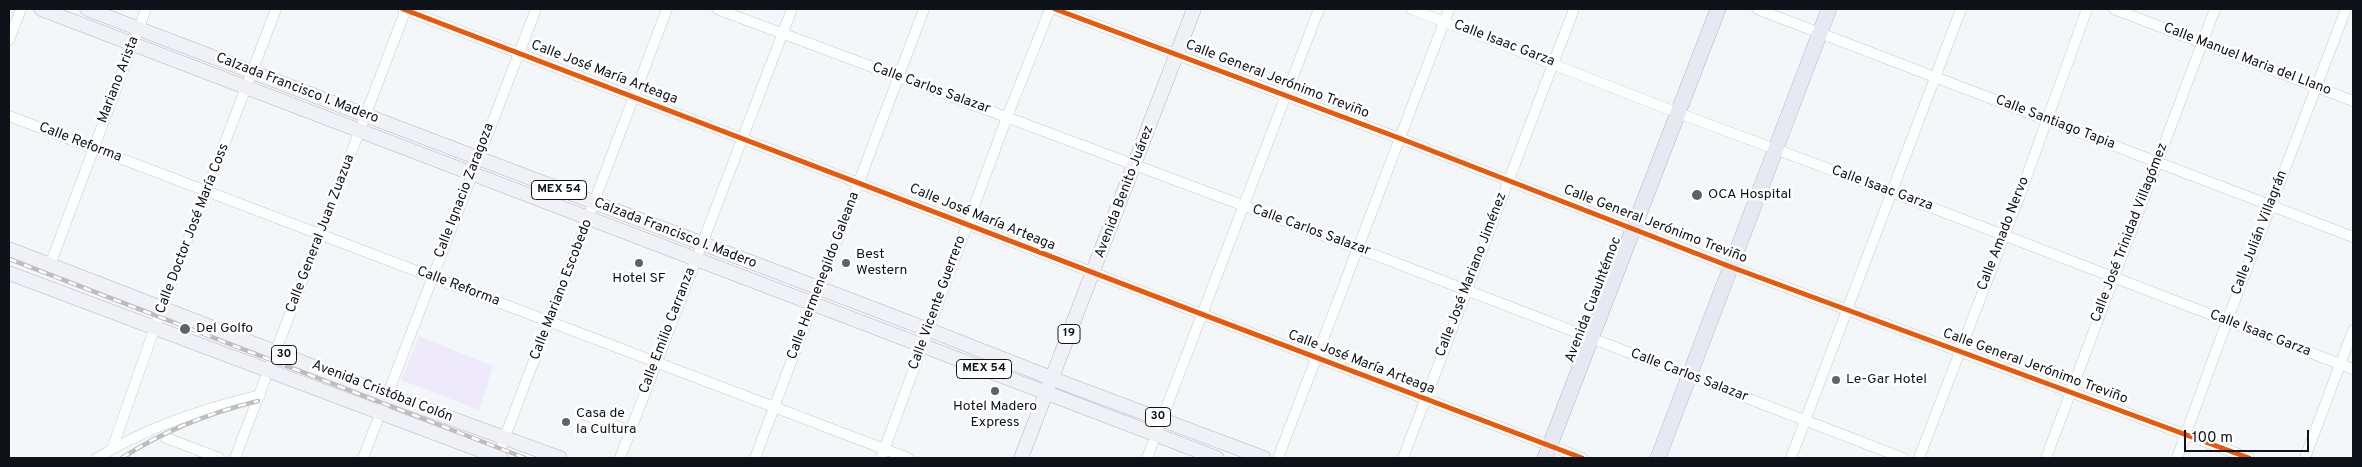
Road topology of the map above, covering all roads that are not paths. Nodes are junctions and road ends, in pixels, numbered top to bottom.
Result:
1 (21, 9) edge
2 (41, 9) edge
3 (86, 9) edge
4 (146, 9) edge
5 (276, 9) edge
6 (405, 9) edge
7 (536, 9) edge
8 (667, 9) edge
9 (716, 9) edge
10 (792, 9) edge
11 (924, 9) edge
12 (1050, 9) edge
13 (1055, 9) edge
14 (1194, 9) edge
15 (1319, 9) edge
16 (1411, 9) edge
17 (1449, 9) edge
18 (1574, 9) edge
19 (1718, 9) edge
20 (1757, 9) edge
21 (1829, 9) edge
22 (1960, 9) edge
23 (2087, 9) edge
24 (2114, 9) edge
25 (2216, 9) edge
26 (2346, 9) edge
27 (1444, 22) junction
28 (138, 29) junction
29 (1819, 33) junction
30 (783, 34) junction
31 (9, 40) edge
32 (2202, 43) junction
33 (133, 44) junction
34 (519, 53) junction
35 (1177, 54) junction
36 (1552, 63) junction
37 (253, 71) junction
38 (899, 78) junction
39 (1934, 78) junction
40 (2317, 87) junction
41 (247, 88) junction
42 (1287, 95) junction
43 (634, 97) junction
44 (2353, 101) edge
45 (1678, 113) junction
46 (9, 116) edge
47 (366, 116) junction
48 (1007, 117) junction
49 (2047, 121) junction
50 (360, 131) junction
51 (743, 138) junction
52 (1399, 138) junction
53 (93, 148) junction
54 (1775, 150) junction
55 (478, 158) junction
56 (2157, 162) junction
57 (1135, 166) junction
58 (472, 174) junction
59 (1508, 180) junction
60 (859, 182) junction
61 (207, 192) junction
62 (1892, 192) junction
63 (594, 203) junction
64 (2270, 205) junction
65 (1244, 206) junction
66 (589, 218) junction
67 (968, 224) junction
68 (1633, 230) junction
69 (320, 234) junction
70 (2004, 236) junction
71 (2353, 237) edge
72 (701, 244) junction
73 (1357, 248) junction
74 (9, 249) edge
75 (696, 260) junction
76 (50, 265) junction
77 (1732, 267) junction
78 (9, 273) edge
79 (1092, 274) junction
80 (432, 277) junction
81 (2113, 277) junction
82 (819, 289) junction
83 (1467, 290) junction
84 (813, 304) junction
85 (162, 307) junction
86 (1848, 309) junction
87 (1202, 314) junction
88 (2226, 321) junction
89 (550, 322) junction
90 (154, 329) junction
91 (928, 330) junction
92 (2353, 330) edge
93 (1592, 339) junction
94 (923, 345) junction
95 (1960, 351) junction
96 (277, 352) junction
97 (1317, 358) junction
98 (657, 362) junction
99 (2340, 364) junction
100 (2353, 369) edge
101 (269, 371) junction
102 (1690, 377) junction
103 (1051, 379) junction
104 (2070, 392) junction
105 (260, 394) junction
106 (1045, 394) junction
107 (387, 395) junction
108 (1426, 400) junction
109 (774, 408) junction
110 (380, 412) junction
111 (580, 413) dead end
112 (1162, 418) junction
113 (1806, 420) junction
114 (630, 431) junction
115 (1156, 434) junction
116 (2186, 435) junction
117 (166, 438) dead end
118 (506, 438) junction
119 (112, 449) junction
120 (1547, 452) edge
121 (883, 454) edge
122 (97, 458) edge
123 (219, 458) edge
124 (235, 458) edge
125 (363, 458) edge
126 (499, 458) edge
127 (560, 458) edge
128 (620, 458) edge
129 (755, 458) edge
130 (908, 458) edge
131 (1021, 458) edge
132 (1147, 458) edge
133 (1217, 458) edge
134 (1264, 458) edge
135 (1278, 458) edge
136 (1403, 458) edge
137 (1582, 458) edge
138 (1658, 458) edge
139 (1791, 458) edge
140 (1903, 458) edge
141 (1919, 458) edge
142 (2046, 458) edge
143 (2177, 458) edge
144 (2249, 458) edge
145 (2305, 458) edge

1 - 31 street
2 - 33 main road, Calzada Francisco I. Madero / MEX 54
3 - 28 main road, Calzada Francisco I. Madero / MEX 54
4 - 28 street, Mariano Arista
5 - 37 street, Calle Doctor José María Coss
6 - 34 street, Calle José María Arteaga
6 - 47 street, Calle General Juan Zuazua
7 - 34 street, Calle Ignacio Zaragoza
8 - 43 street, Calle Mariano Escobedo
9 - 30 street, Calle Carlos Salazar
10 - 30 street, Calle Emilio Carranza
11 - 38 street, Calle Hermenegildo Galeana
12 - 48 street, Calle Vicente Guerrero
13 - 35 street, Calle General Jerónimo Treviño
14 - 35 main road, Avenida Benito Juárez / 19
15 - 42 street
16 - 27 street, Calle Isaac Garza
17 - 27 street
18 - 36 street, Calle José Mariano Jiménez
19 - 45 highway, Avenida Cuauhtémoc
20 - 29 street, Calle Santiago Tapia
21 - 29 highway
22 - 39 street
23 - 49 street, Calle Amado Nervo
24 - 32 street, Calle Manuel Maria del Llano
25 - 32 street, Calle José Trinidad Villagómez
26 - 40 street, Calle Julián Villagrán
27 - 36 street, Calle Isaac Garza
27 - 52 street
28 - 33 street, Mariano Arista
28 - 37 main road, Calzada Francisco I. Madero / MEX 54
29 - 39 street, Calle Santiago Tapia
29 - 54 highway
30 - 38 street, Calle Carlos Salazar
30 - 51 street, Calle Emilio Carranza
32 - 40 street, Calle Manuel Maria del Llano
32 - 56 street, Calle José Trinidad Villagómez
33 - 41 main road, Calzada Francisco I. Madero / MEX 54
33 - 53 street, Mariano Arista
34 - 43 street, Calle José María Arteaga
34 - 55 street, Calle Ignacio Zaragoza
35 - 42 street, Calle General Jerónimo Treviño
35 - 57 main road, Avenida Benito Juárez / 19
36 - 45 street, Calle Isaac Garza
36 - 59 street, Calle José Mariano Jiménez
37 - 41 street, Calle Doctor José María Coss
37 - 47 main road, Calzada Francisco I. Madero / MEX 54
38 - 48 street, Calle Carlos Salazar
38 - 60 street, Calle Hermenegildo Galeana
39 - 49 street, Calle Santiago Tapia
39 - 62 street
40 - 44 street, Calle Manuel Maria del Llano
40 - 64 street, Calle Julián Villagrán
41 - 50 main road, Calzada Francisco I. Madero / MEX 54
41 - 61 street, Calle Doctor José María Coss
42 - 52 street, Calle General Jerónimo Treviño
42 - 65 street
43 - 51 street, Calle José María Arteaga
43 - 63 street, Calle Mariano Escobedo
45 - 54 street, Calle Isaac Garza
45 - 68 highway, Avenida Cuauhtémoc
46 - 53 street, Calle Reforma
47 - 50 street, Calle General Juan Zuazua
47 - 55 main road, Calzada Francisco I. Madero / MEX 54
48 - 57 street, Calle Carlos Salazar
48 - 67 street, Calle Vicente Guerrero
49 - 56 street, Calle Santiago Tapia
49 - 70 street, Calle Amado Nervo
50 - 58 main road, Calzada Francisco I. Madero / MEX 54
50 - 69 street, Calle General Juan Zuazua
51 - 60 street, Calle José María Arteaga
51 - 72 street, Calle Emilio Carranza
52 - 59 street, Calle General Jerónimo Treviño
52 - 73 street
53 - 61 street, Calle Reforma
53 - 76 street, Mariano Arista
54 - 62 street, Calle Isaac Garza
54 - 77 highway
55 - 58 street, Calle Ignacio Zaragoza
55 - 63 main road, Calzada Francisco I. Madero / MEX 54
56 - 64 street, Calle Santiago Tapia
56 - 81 street, Calle José Trinidad Villagómez
57 - 65 street, Calle Carlos Salazar
57 - 79 main road, Avenida Benito Juárez / 19
58 - 66 main road, Calzada Francisco I. Madero / MEX 54
58 - 80 street, Calle Ignacio Zaragoza
59 - 68 street, Calle General Jerónimo Treviño
59 - 83 street, Calle José Mariano Jiménez
60 - 67 street, Calle José María Arteaga
60 - 82 street, Calle Hermenegildo Galeana
61 - 69 street, Calle Reforma
61 - 85 street, Calle Doctor José María Coss
62 - 70 street, Calle Isaac Garza
62 - 86 street
63 - 66 street, Calle Mariano Escobedo
63 - 72 main road, Calzada Francisco I. Madero / MEX 54
64 - 71 street, Calle Santiago Tapia
64 - 88 street, Calle Julián Villagrán
65 - 73 street, Calle Carlos Salazar
65 - 87 street
66 - 75 main road, Calzada Francisco I. Madero / MEX 54
66 - 89 street, Calle Mariano Escobedo
67 - 79 street, Calle José María Arteaga
67 - 91 street, Calle Vicente Guerrero
68 - 77 street, Calle General Jerónimo Treviño
68 - 93 highway, Avenida Cuauhtémoc
69 - 80 street, Calle Reforma
69 - 96 street, Calle General Juan Zuazua
70 - 81 street, Calle Isaac Garza
70 - 95 street, Calle Amado Nervo
72 - 75 street, Calle Emilio Carranza
72 - 82 main road, Calzada Francisco I. Madero / MEX 54
73 - 83 street, Calle Carlos Salazar
73 - 97 street
74 - 76 main road, Avenida Cristóbal Colón / 30
75 - 84 main road, Calzada Francisco I. Madero / MEX 54
75 - 98 street, Calle Emilio Carranza
76 - 85 main road, Avenida Cristóbal Colón / 30
77 - 86 street, Calle General Jerónimo Treviño
77 - 102 highway
78 - 90 main road, Avenida Cristóbal Colón / 30
79 - 87 street, Calle José María Arteaga
79 - 103 main road, Avenida Benito Juárez / 19
80 - 89 street, Calle Reforma
80 - 107 street, Calle Ignacio Zaragoza
81 - 88 street, Calle Isaac Garza
81 - 104 street, Calle José Trinidad Villagómez
82 - 84 street, Calle Hermenegildo Galeana
82 - 91 main road, Calzada Francisco I. Madero / MEX 54
83 - 93 street, Calle Carlos Salazar
83 - 108 street, Calle José Mariano Jiménez
84 - 94 main road, Calzada Francisco I. Madero / MEX 54
84 - 109 street, Calle Hermenegildo Galeana
85 - 90 street, Calle Doctor José María Coss
85 - 96 main road, Avenida Cristóbal Colón / 30
86 - 95 street, Calle General Jerónimo Treviño
86 - 113 street
87 - 97 street, Calle José María Arteaga
87 - 112 street
88 - 99 street, Calle Isaac Garza
88 - 116 street, Calle Julián Villagrán
89 - 98 street, Calle Reforma
89 - 118 street, Calle Mariano Escobedo
90 - 101 main road, Avenida Cristóbal Colón / 30
90 - 119 street, Calle Doctor José María Coss
91 - 94 street, Calle Vicente Guerrero
91 - 103 main road, Calzada Francisco I. Madero / MEX 54
92 - 99 street
93 - 102 street, Calle Carlos Salazar
93 - 120 highway, Avenida Cuauhtémoc
94 - 106 main road, Calzada Francisco I. Madero / MEX 54
94 - 121 street, Calle Vicente Guerrero
95 - 104 street, Calle General Jerónimo Treviño
95 - 141 street, Calle Amado Nervo
96 - 101 street, Calle General Juan Zuazua
96 - 107 main road, Avenida Cristóbal Colón / 30
97 - 108 street, Calle José María Arteaga
97 - 135 street
98 - 109 street, Calle Reforma
98 - 114 street, Calle Emilio Carranza
99 - 100 street, Calle Isaac Garza
99 - 145 street
101 - 105 street, Calle General Juan Zuazua
101 - 110 main road, Avenida Cristóbal Colón / 30
102 - 113 street, Calle Carlos Salazar
102 - 138 highway
103 - 106 main road, Avenida Benito Juárez / 19
103 - 112 main road, Calzada Francisco I. Madero / 30
104 - 116 street, Calle General Jerónimo Treviño
104 - 142 street, Calle José Trinidad Villagómez
105 - 119 street
105 - 124 street, Calle General Juan Zuazua
106 - 115 main road, Calzada Francisco I. Madero / 30
106 - 131 main road, Avenida Benito Juárez / 19
107 - 110 street, Calle Ignacio Zaragoza
107 - 118 main road, Avenida Cristóbal Colón / 30
108 - 120 street, Calle José María Arteaga
108 - 136 street, Calle José Mariano Jiménez
109 - 121 street, Calle Reforma
109 - 129 street, Calle Hermenegildo Galeana
110 - 125 street, Calle Ignacio Zaragoza
110 - 126 main road, 30
111 - 114 street
112 - 115 street
112 - 134 main road, Calzada Francisco I. Madero / 30
113 - 139 street
113 - 140 street, Calle Carlos Salazar
114 - 128 street, Calle Emilio Carranza
115 - 132 street
115 - 133 main road, Calzada Francisco I. Madero / 30
116 - 143 street, Calle Julián Villagrán
116 - 144 street, Calle General Jerónimo Treviño
117 - 123 street
118 - 126 street, Calle Mariano Escobedo
118 - 127 main road, Avenida Cristóbal Colón / 30
119 - 122 street
120 - 137 street, Calle José María Arteaga
121 - 130 street, Calle Reforma

